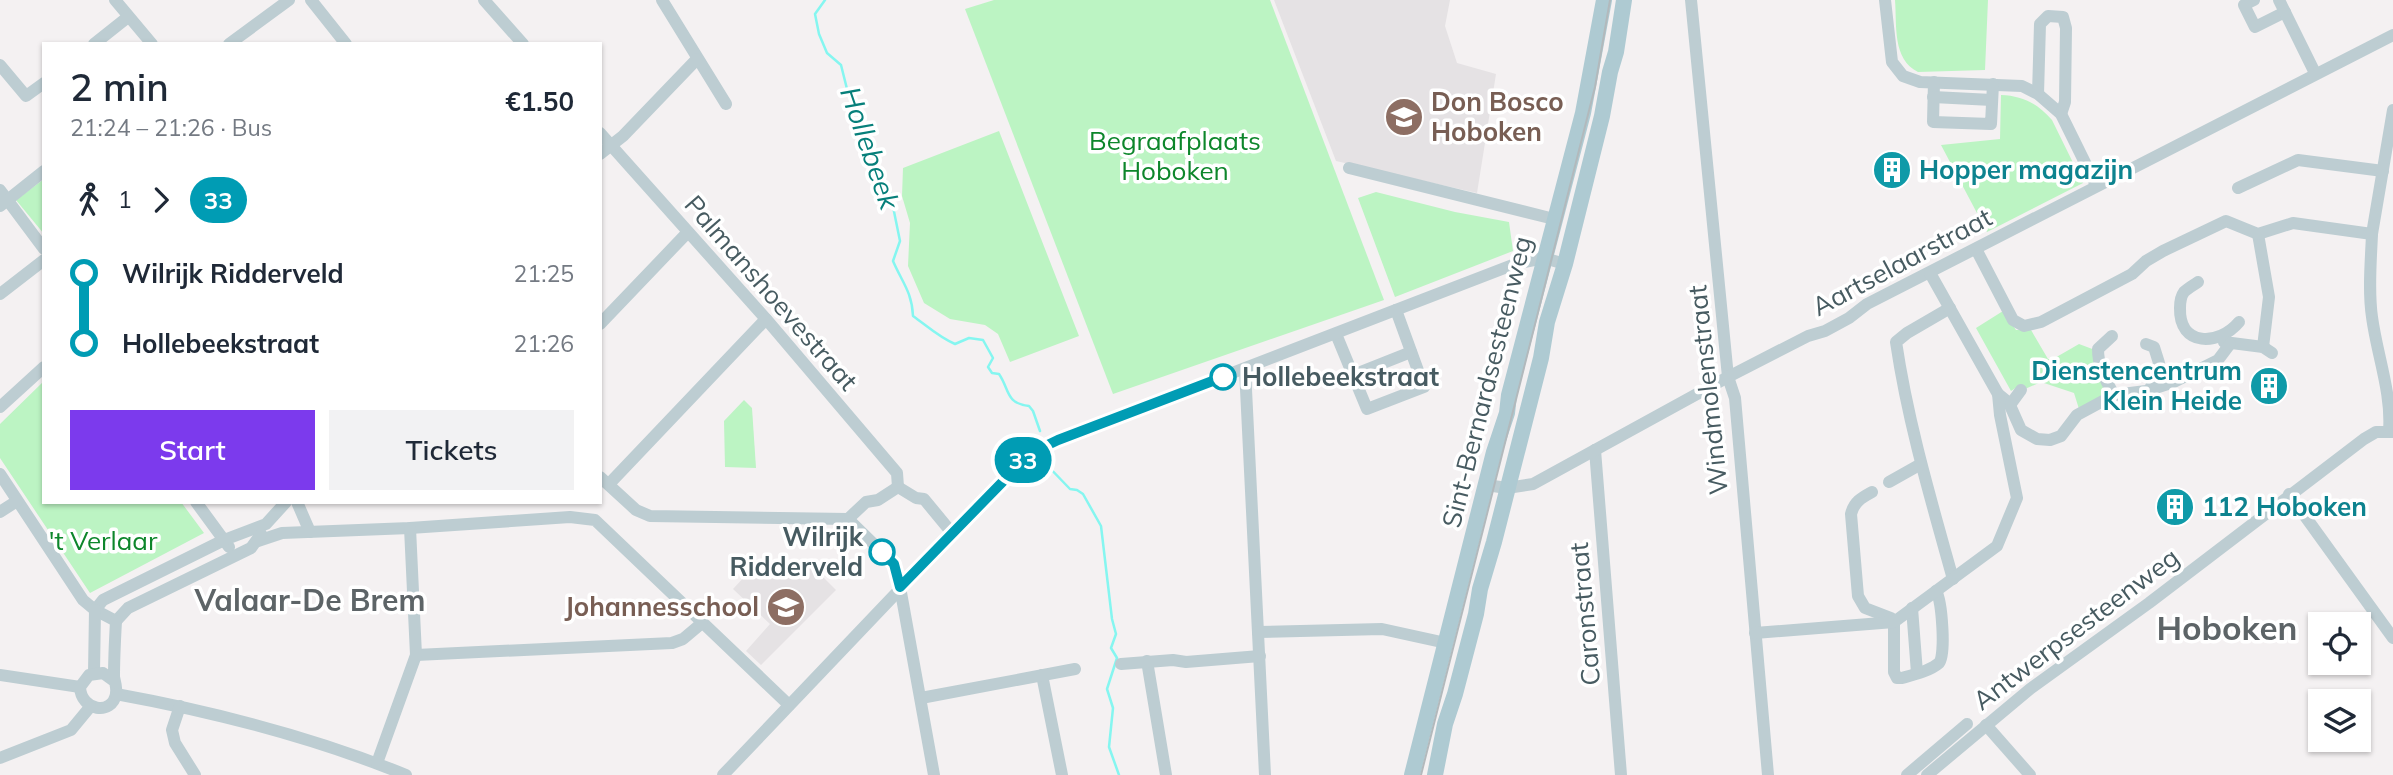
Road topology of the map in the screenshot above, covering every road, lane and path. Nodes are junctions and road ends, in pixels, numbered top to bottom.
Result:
1 (289, 0) edge
2 (311, 0) edge
3 (484, 0) edge
4 (662, 0) edge
5 (1604, 0) edge
6 (1624, 0) edge
7 (1691, 0) edge
8 (1885, 0) edge
9 (2254, 0) edge
10 (117, 1) edge
11 (2282, 6) edge
12 (128, 17) junction
13 (2393, 35) edge
14 (97, 42) edge
15 (150, 42) edge
16 (232, 42) edge
17 (344, 42) edge
18 (521, 42) edge
19 (697, 59) junction
20 (0, 65) edge
21 (2315, 73) junction
22 (1934, 82) junction
23 (42, 84) edge
24 (1993, 84) junction
25 (2038, 94) junction
26 (1933, 97) junction
27 (1992, 100) junction
28 (726, 104) dead end
29 (2393, 110) edge
30 (2061, 114) junction
31 (602, 134) edge
32 (612, 146) junction
33 (602, 153) edge
34 (1349, 168) dead end
35 (2383, 171) junction
36 (42, 172) edge
37 (2096, 185) junction
38 (2238, 188) dead end
39 (3, 199) edge
40 (1554, 219) junction
41 (688, 232) junction
42 (2259, 234) junction
43 (2372, 234) junction
44 (42, 246) edge
45 (1976, 249) junction
46 (1544, 258) junction
47 (42, 262) edge
48 (1565, 264) junction
49 (1930, 273) junction
50 (2198, 282) dead end
51 (0, 294) edge
52 (1950, 307) junction
53 (1396, 310) junction
54 (766, 319) junction
55 (602, 322) edge
56 (2239, 322) dead end
57 (1336, 334) junction
58 (2112, 336) dead end
59 (2213, 339) junction
60 (2146, 344) dead end
61 (2230, 344) junction
62 (1411, 352) junction
63 (42, 369) edge
64 (1245, 369) junction
65 (1353, 375) junction
66 (1728, 377) junction
67 (2021, 390) dead end
68 (2150, 390) junction
69 (1998, 394) junction
70 (2114, 395) junction
71 (2, 402) edge
72 (2010, 405) junction
73 (2391, 415) edge
74 (2391, 431) edge
75 (1595, 450) junction
76 (1921, 464) junction
77 (0, 474) edge
78 (604, 481) edge
79 (1889, 482) dead end
80 (1486, 485) junction
81 (898, 488) junction
82 (1507, 488) junction
83 (1872, 492) dead end
84 (2289, 494) junction
85 (18, 501) junction
86 (197, 504) edge
87 (284, 504) edge
88 (298, 504) edge
89 (0, 512) edge
90 (848, 519) junction
91 (266, 524) junction
92 (410, 528) junction
93 (310, 532) junction
94 (952, 533) junction
95 (224, 540) junction
96 (258, 541) junction
97 (234, 556) junction
98 (1953, 579) junction
99 (900, 587) junction
100 (1936, 591) junction
101 (1912, 608) junction
102 (95, 610) junction
103 (116, 621) junction
104 (1894, 622) junction
105 (702, 623) junction
106 (1258, 632) junction
107 (1755, 632) junction
108 (2393, 638) edge
109 (1446, 643) junction
110 (416, 655) junction
111 (1259, 656) junction
112 (1147, 662) junction
113 (1121, 664) dead end
114 (1075, 669) dead end
115 (94, 673) junction
116 (1917, 673) junction
117 (0, 675) edge
118 (1042, 675) junction
119 (80, 687) junction
120 (115, 687) junction
121 (921, 698) junction
122 (789, 705) junction
123 (90, 706) junction
124 (180, 706) junction
125 (1967, 724) dead end
126 (1986, 725) junction
127 (0, 758) edge
128 (377, 763) junction
129 (195, 775) edge
130 (406, 775) edge
131 (723, 775) edge
132 (934, 775) edge
133 (1062, 775) edge
134 (1166, 775) edge
135 (1265, 775) edge
136 (1412, 775) edge
137 (1436, 775) edge
138 (1621, 775) edge
139 (1768, 775) edge
140 (1908, 775) edge
141 (1927, 775) edge
142 (2030, 775) edge

1 - 16 street
2 - 17 street
3 - 18 street
4 - 19 street
5 - 40 main road, Sint-Bernardsesteenweg
6 - 48 main road, Sint-Bernardsesteenweg
7 - 66 street, Windmolenstraat
8 - 22 street
9 - 11 street
10 - 12 street
11 - 21 street
12 - 14 street
12 - 15 street
13 - 21 street, Aartselaarstraat
19 - 28 street
19 - 32 street
20 - 23 street
21 - 37 street, Aartselaarstraat
22 - 24 street
22 - 26 street
24 - 25 street
24 - 27 street
25 - 30 street
25 - 30 street
26 - 27 street
26 - 27 street
29 - 35 street
30 - 37 street
31 - 32 street, Palmanshoevestraat
32 - 33 street
32 - 41 street, Palmanshoevestraat
34 - 40 street
35 - 38 street
35 - 43 street
36 - 39 street
37 - 45 street, Aartselaarstraat
39 - 44 street
40 - 46 main road, Sint-Bernardsesteenweg
41 - 54 street, Palmanshoevestraat
41 - 55 street
42 - 43 street
42 - 45 street
42 - 61 street
43 - 73 street
45 - 49 street, Aartselaarstraat
46 - 48 street
46 - 53 street
46 - 80 main road, Sint-Bernardsesteenweg
47 - 51 street
48 - 82 main road, Sint-Bernardsesteenweg
49 - 52 street
49 - 66 street, Aartselaarstraat
50 - 59 street
52 - 69 street
52 - 76 street
53 - 57 street
53 - 62 street
54 - 78 street
54 - 81 street, Palmanshoevestraat
56 - 59 street
57 - 64 street
57 - 65 street
58 - 70 street
59 - 61 street
60 - 68 street
61 - 68 street
62 - 65 street
62 - 65 street
63 - 71 street
64 - 94 street
64 - 106 street
66 - 75 street, Aartselaarstraat
66 - 107 street, Windmolenstraat
67 - 72 street
68 - 70 street
69 - 72 street
69 - 98 street
70 - 72 street
73 - 74 street
74 - 84 street, Antwerpsesteenweg
75 - 82 street, Aartselaarstraat
75 - 138 street, Caronstraat
76 - 79 street
76 - 98 street
77 - 85 street
78 - 90 street
80 - 82 street
80 - 109 main road, Sint-Bernardsesteenweg
81 - 90 street
81 - 94 street
82 - 137 main road, Sint-Bernardsesteenweg
83 - 104 street
84 - 108 street
84 - 126 street, Antwerpsesteenweg
85 - 89 street
85 - 102 street
86 - 95 street
87 - 91 street
88 - 93 street
90 - 99 street
91 - 95 street
91 - 96 street
92 - 93 street
92 - 105 street
92 - 110 street
93 - 96 street
94 - 99 street
95 - 97 street
95 - 102 street
96 - 97 street
97 - 103 street
98 - 100 street
99 - 121 street
99 - 122 street
100 - 101 street
100 - 116 street
101 - 104 street
101 - 116 street
102 - 103 street
102 - 115 street
103 - 120 street
104 - 107 street
104 - 116 street
105 - 110 street
105 - 122 street
106 - 109 street
106 - 111 street
107 - 139 street, Windmolenstraat
109 - 136 main road, Sint-Bernardsesteenweg
110 - 128 street
111 - 112 street
111 - 135 street
112 - 113 street
112 - 134 street
114 - 118 street
115 - 119 street
115 - 120 street
117 - 119 street
118 - 121 street
118 - 133 street
119 - 123 street
120 - 123 street
120 - 124 street
121 - 132 street
122 - 131 street
123 - 127 street
124 - 128 street
124 - 129 street
125 - 140 street, Antwerpsesteenweg
126 - 141 street, Antwerpsesteenweg
126 - 142 street
128 - 130 street

